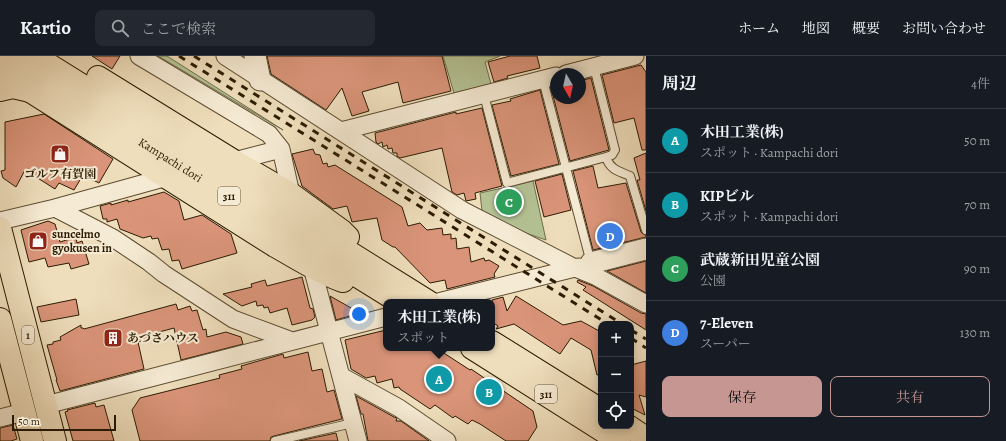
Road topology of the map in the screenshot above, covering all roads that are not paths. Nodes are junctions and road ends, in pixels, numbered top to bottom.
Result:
1 (3, 56) edge
2 (35, 56) edge
3 (64, 56) edge
4 (139, 56) edge
5 (226, 56) edge
6 (255, 56) edge
7 (635, 56) edge
8 (0, 59) edge
9 (594, 67) junction
10 (586, 69) edge
11 (0, 72) edge
12 (549, 78) edge
13 (260, 80) junction
14 (0, 90) edge
15 (74, 90) junction
16 (30, 91) junction
17 (484, 95) junction
18 (341, 131) junction
19 (282, 149) junction
20 (606, 157) junction
21 (234, 161) junction
22 (566, 168) junction
23 (167, 177) junction
24 (291, 194) junction
25 (55, 208) junction
26 (0, 221) edge
27 (0, 228) edge
28 (646, 230) edge
29 (646, 249) edge
30 (583, 266) junction
31 (312, 267) junction
32 (390, 298) edge
33 (400, 299) edge
34 (450, 299) edge
35 (383, 302) edge
36 (646, 304) edge
37 (0, 319) edge
38 (328, 332) junction
39 (292, 341) junction
40 (495, 344) edge
41 (477, 351) edge
42 (341, 376) junction
43 (46, 405) junction
44 (598, 408) edge
45 (24, 412) junction
46 (0, 418) edge
47 (353, 423) junction
48 (632, 429) edge
49 (646, 438) edge
50 (32, 441) edge
51 (55, 441) edge
52 (275, 441) edge
53 (358, 441) edge
54 (447, 441) edge
55 (619, 441) edge

1 - 8 street
1 - 15 main road, Kampachi dori / 311
2 - 15 main road, Kampachi dori / 311
3 - 21 main road
4 - 19 street
5 - 13 street
6 - 13 street
7 - 9 street
9 - 10 street
9 - 20 lane
11 - 16 main road
12 - 17 street
12 - 22 lane
13 - 18 street
14 - 16 main road
15 - 32 main road, Kampachi dori / 311
16 - 23 main road
17 - 18 street
17 - 22 lane
18 - 30 street
19 - 21 street
19 - 24 street
20 - 22 lane
20 - 28 lane
21 - 24 main road
22 - 30 lane
23 - 25 street
23 - 31 main road
24 - 32 main road
25 - 26 street
25 - 39 street
27 - 43 main road, 1
29 - 30 street
30 - 34 street
30 - 36 street
31 - 32 main road
31 - 38 street
32 - 33 main road, Kampachi dori / 311
35 - 38 street
37 - 45 main road, 1
38 - 39 street
38 - 42 street
39 - 43 street
40 - 44 main road, 311
41 - 55 main road, 311
42 - 47 street
42 - 54 street
43 - 51 main road, 1
45 - 46 street
45 - 50 main road, 1
47 - 52 lane
47 - 53 street
48 - 49 main road

